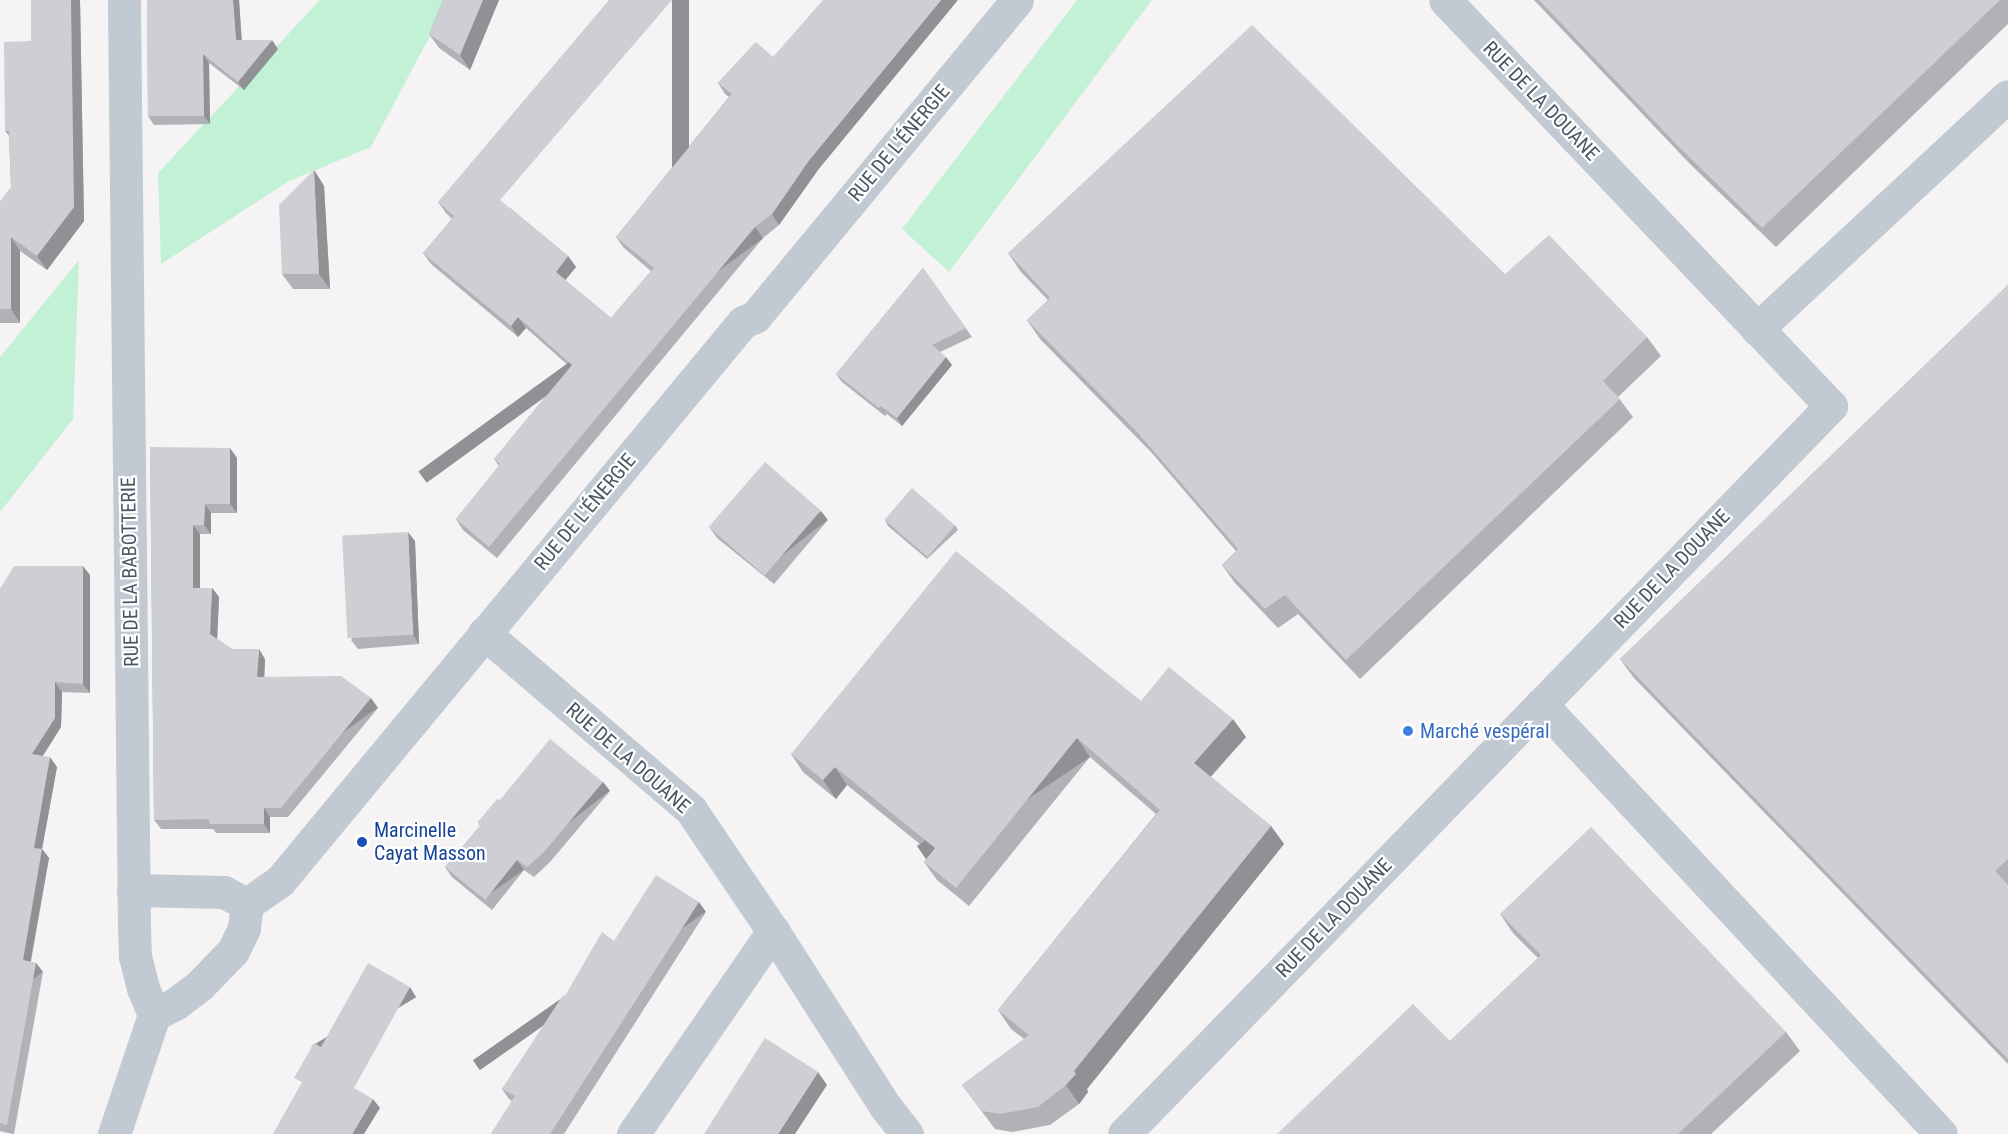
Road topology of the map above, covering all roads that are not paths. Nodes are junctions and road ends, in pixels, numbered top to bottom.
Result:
1 (124, 0) edge
2 (1017, 0) edge
3 (1445, 0) edge
4 (2008, 96) edge
5 (1757, 328) junction
6 (484, 633) junction
7 (1541, 704) junction
8 (133, 890) junction
9 (247, 904) junction
10 (773, 931) junction
11 (154, 1015) junction
12 (114, 1134) edge
13 (633, 1134) edge
14 (908, 1134) edge
15 (1124, 1134) edge
16 (1941, 1134) edge

1 - 8 street, RUE DE LA BABOTTERIE
2 - 6 street, RUE DE L'ÉNERGIE
3 - 5 street, RUE DE LA DOUANE
4 - 5 street
5 - 7 street, RUE DE LA DOUANE
6 - 9 street, RUE DE L'ÉNERGIE
6 - 10 street, RUE DE LA DOUANE
7 - 15 street, RUE DE LA DOUANE
7 - 16 street
8 - 9 street
8 - 11 street, RUE DE LA BABOTTERIE
9 - 11 street
10 - 13 street
10 - 14 street, RUE DE LA DOUANE
11 - 12 street

